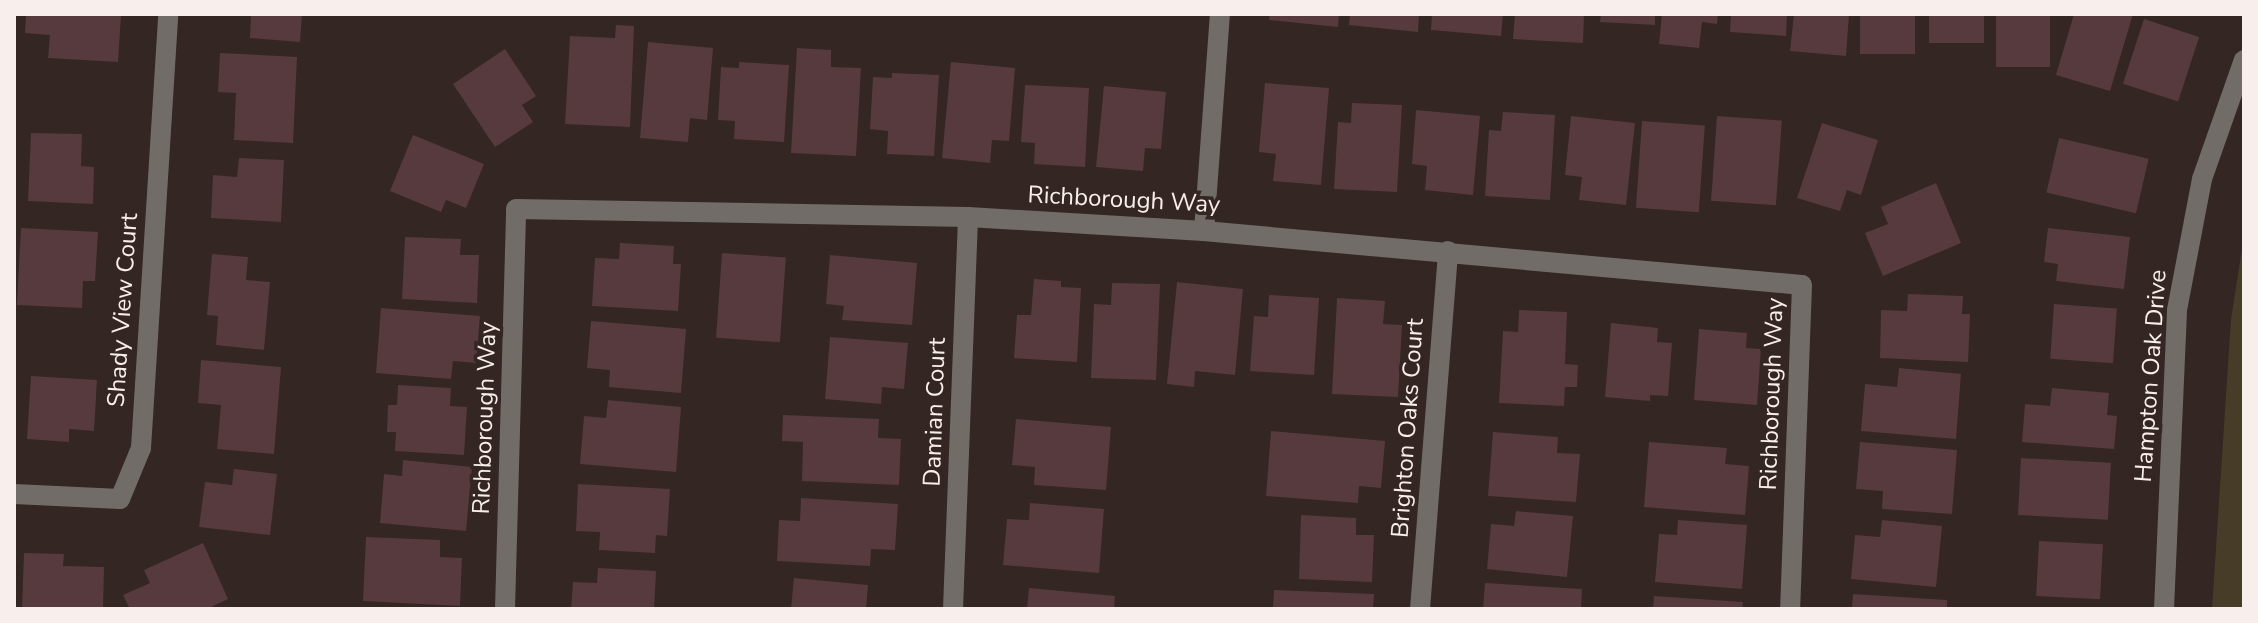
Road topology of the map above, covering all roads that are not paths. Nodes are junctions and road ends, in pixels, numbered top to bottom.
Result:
1 (168, 14) edge
2 (1220, 14) edge
3 (2244, 60) edge
4 (968, 217) junction
5 (1204, 231) junction
6 (1448, 251) junction
7 (14, 494) edge
8 (505, 609) edge
9 (953, 609) edge
10 (1420, 609) edge
11 (1790, 609) edge
12 (2164, 609) edge

1 - 7 street, Shady View Court
2 - 5 street
3 - 12 street, Hampton Oak Drive
4 - 5 street, Richborough Way
4 - 8 street, Richborough Way
4 - 9 street, Damian Court
5 - 6 street, Richborough Way
6 - 10 street, Brighton Oaks Court
6 - 11 street, Richborough Way

